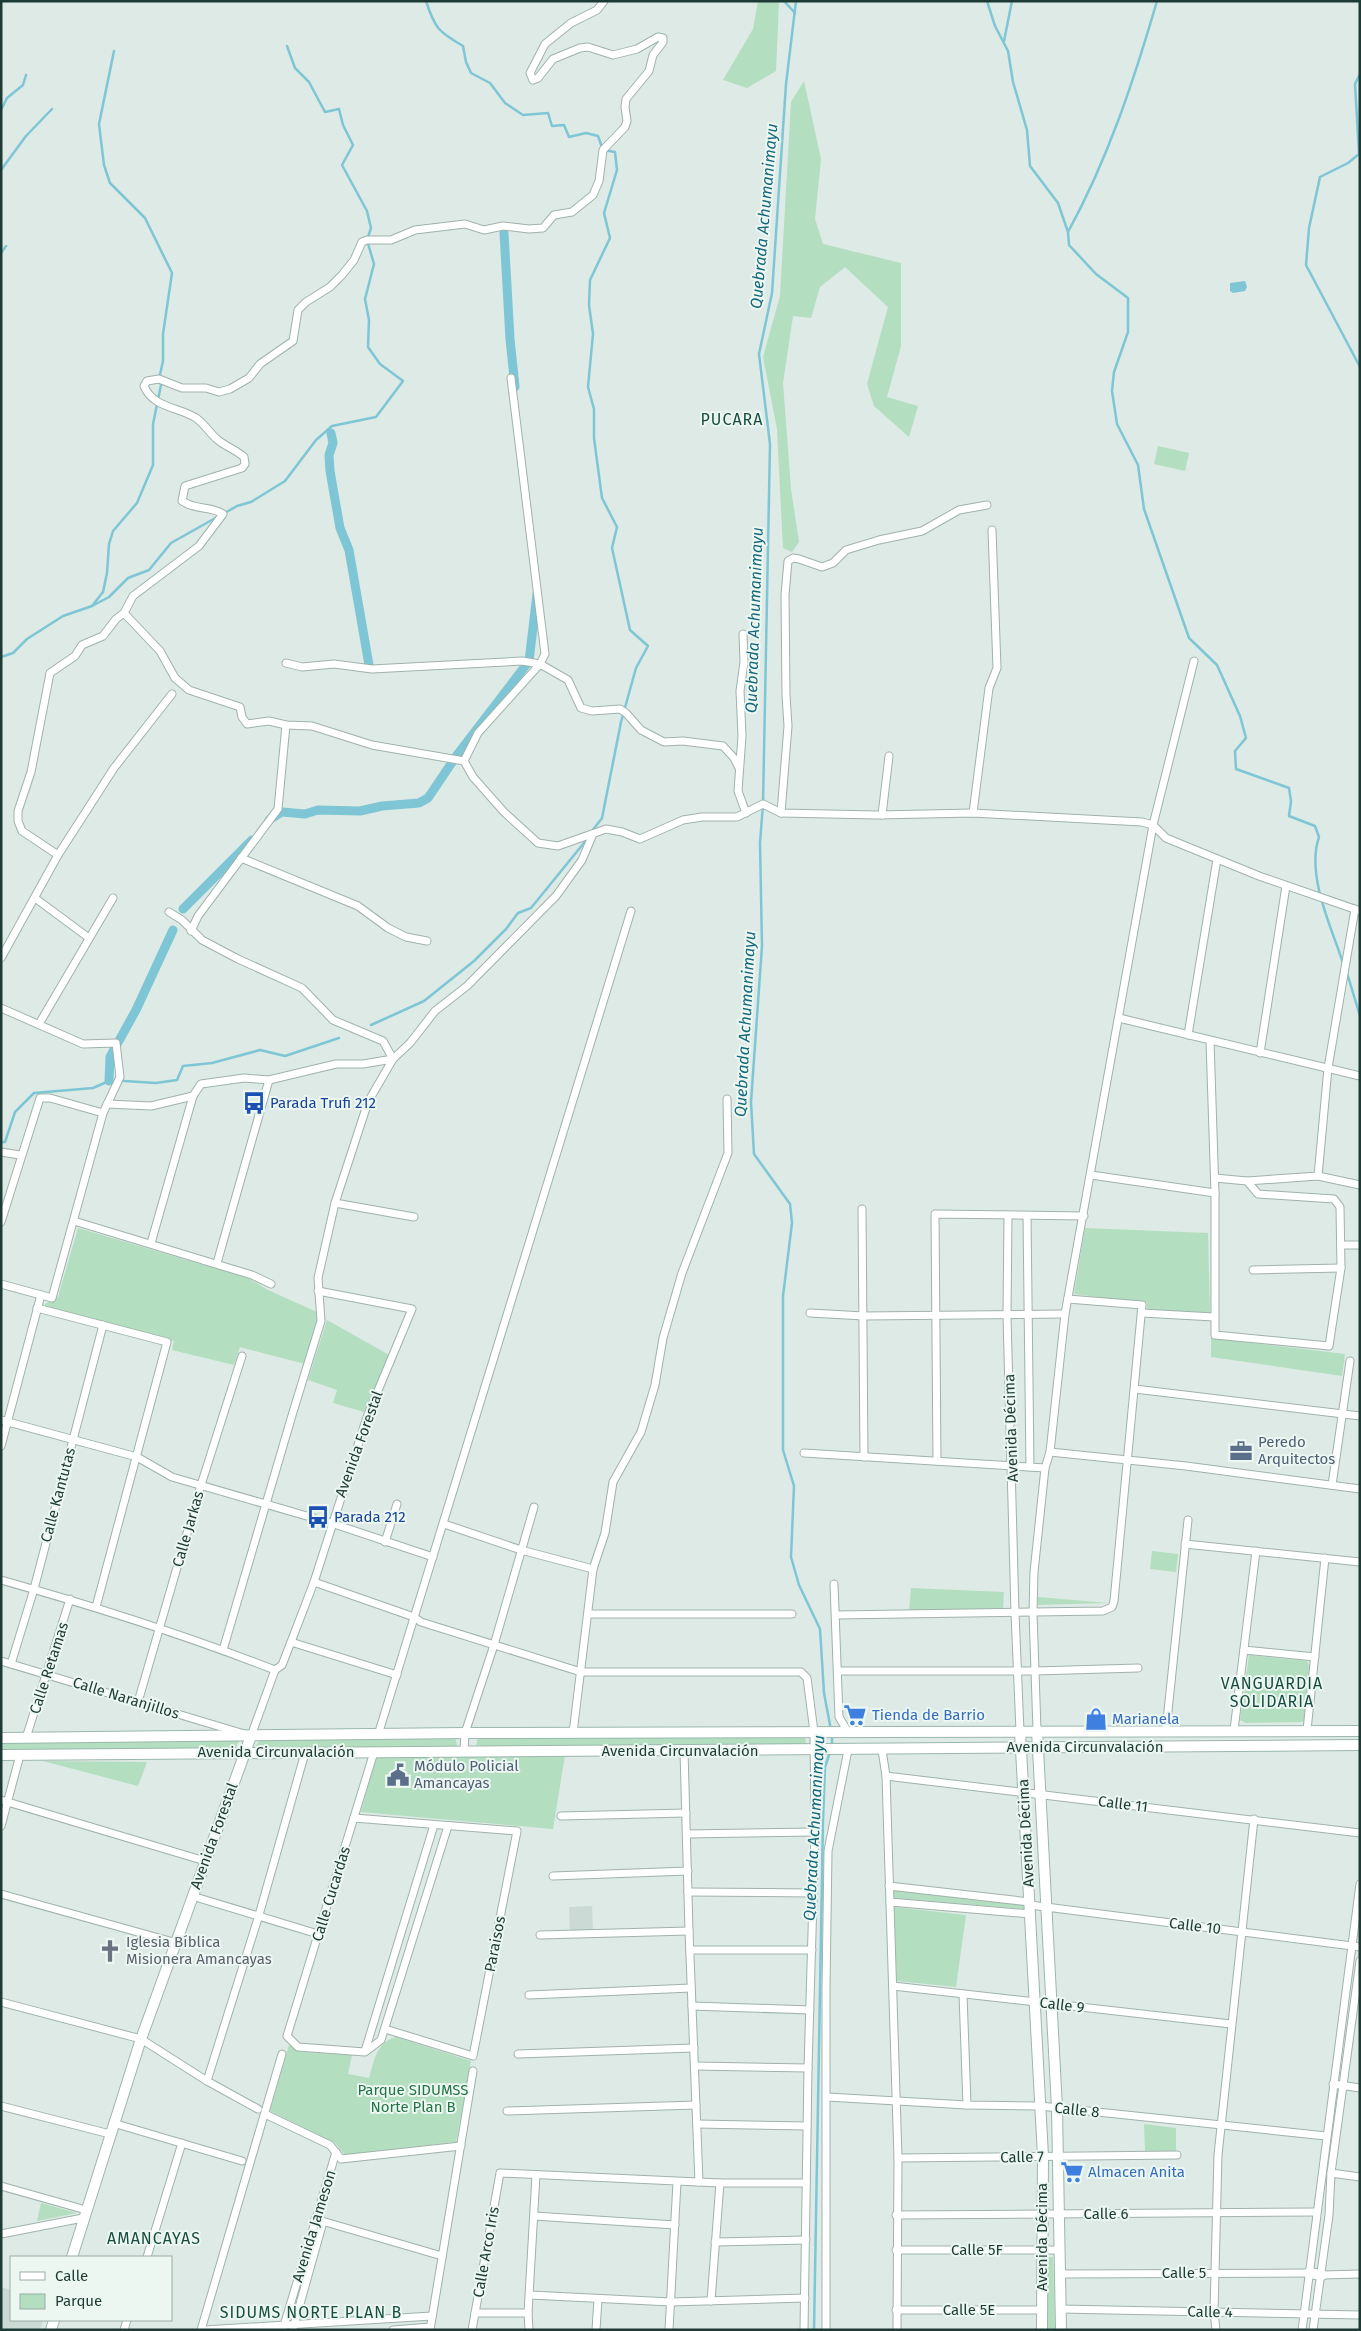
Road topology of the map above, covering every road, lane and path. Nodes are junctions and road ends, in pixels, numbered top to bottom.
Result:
1 (604, 1) edge
2 (511, 378) dead end
3 (987, 504) dead end
4 (992, 530) dead end
5 (124, 612) junction
6 (743, 634) dead end
7 (1194, 661) dead end
8 (286, 663) dead end
9 (540, 664) junction
10 (172, 694) dead end
11 (286, 725) junction
12 (890, 756) dead end
13 (464, 761) junction
14 (739, 768) junction
15 (746, 813) junction
16 (781, 813) junction
17 (973, 813) junction
18 (882, 814) junction
19 (1154, 825) junction
20 (593, 834) junction
21 (58, 855) junction
22 (241, 858) junction
23 (1217, 859) junction
24 (1286, 886) junction
25 (35, 898) junction
26 (113, 898) dead end
27 (1357, 910) edge
28 (631, 911) dead end
29 (169, 912) dead end
30 (191, 931) junction
31 (89, 938) junction
32 (427, 941) dead end
33 (1, 958) edge
34 (1, 1008) edge
35 (1119, 1018) junction
36 (39, 1024) junction
37 (1188, 1035) junction
38 (1210, 1040) junction
39 (1260, 1053) junction
40 (394, 1059) junction
41 (1328, 1068) junction
42 (1360, 1076) edge
43 (269, 1080) junction
44 (192, 1096) junction
45 (728, 1099) dead end
46 (107, 1104) junction
47 (103, 1113) junction
48 (1, 1152) edge
49 (20, 1155) junction
50 (1091, 1175) junction
51 (1318, 1176) junction
52 (1215, 1178) junction
53 (1247, 1181) junction
54 (1360, 1184) edge
55 (1215, 1193) junction
56 (335, 1203) junction
57 (862, 1209) dead end
58 (1008, 1216) junction
59 (1027, 1216) junction
60 (1084, 1216) junction
61 (414, 1217) dead end
62 (74, 1221) junction
63 (1, 1222) edge
64 (151, 1243) junction
65 (1360, 1245) edge
66 (1341, 1246) junction
67 (217, 1264) junction
68 (1341, 1268) junction
69 (1253, 1270) dead end
70 (1, 1284) edge
71 (271, 1284) dead end
72 (318, 1291) junction
73 (41, 1295) junction
74 (1068, 1298) junction
75 (37, 1308) junction
76 (810, 1313) dead end
77 (1142, 1313) junction
78 (1065, 1314) junction
79 (935, 1315) junction
80 (864, 1316) junction
81 (1007, 1316) junction
82 (1028, 1316) junction
83 (1214, 1318) junction
84 (103, 1325) junction
85 (242, 1356) dead end
86 (1350, 1362) dead end
87 (1135, 1389) junction
88 (1342, 1414) junction
89 (1360, 1416) edge
90 (4, 1421) edge
91 (73, 1440) junction
92 (1, 1446) edge
93 (1050, 1452) junction
94 (804, 1453) dead end
95 (864, 1456) junction
96 (137, 1457) junction
97 (1126, 1460) junction
98 (937, 1461) junction
99 (1013, 1466) junction
100 (1030, 1467) junction
101 (1045, 1468) junction
102 (201, 1485) junction
103 (1332, 1485) junction
104 (1360, 1488) edge
105 (266, 1504) junction
106 (397, 1504) dead end
107 (534, 1507) dead end
108 (1188, 1520) dead end
109 (331, 1524) junction
110 (444, 1524) junction
111 (385, 1542) junction
112 (1185, 1544) junction
113 (521, 1550) junction
114 (1256, 1551) junction
115 (433, 1557) junction
116 (1326, 1558) junction
117 (1360, 1562) edge
118 (593, 1569) junction
119 (1, 1580) edge
120 (314, 1582) junction
121 (834, 1584) dead end
122 (34, 1589) junction
123 (70, 1599) junction
124 (96, 1607) junction
125 (1033, 1612) junction
126 (1015, 1613) junction
127 (589, 1614) junction
128 (792, 1614) dead end
129 (836, 1615) junction
130 (414, 1617) junction
131 (159, 1628) junction
132 (291, 1642) junction
133 (494, 1646) junction
134 (223, 1650) junction
135 (1244, 1650) junction
136 (1315, 1657) junction
137 (1, 1661) edge
138 (11, 1664) junction
139 (1138, 1668) dead end
140 (275, 1670) junction
141 (838, 1671) junction
142 (1018, 1671) junction
143 (1035, 1671) junction
144 (580, 1672) junction
145 (47, 1675) junction
146 (397, 1675) junction
147 (138, 1702) junction
148 (1037, 1730) junction
149 (1166, 1730) junction
150 (1234, 1730) junction
151 (1307, 1730) junction
152 (1360, 1730) edge
153 (1020, 1731) junction
154 (814, 1732) junction
155 (845, 1732) junction
156 (465, 1733) junction
157 (573, 1733) junction
158 (378, 1735) junction
159 (251, 1736) junction
160 (1, 1738) edge
161 (26, 1738) junction
162 (1360, 1746) edge
163 (1038, 1747) junction
164 (1022, 1748) junction
165 (814, 1750) junction
166 (845, 1750) junction
167 (882, 1750) junction
168 (464, 1751) junction
169 (684, 1751) junction
170 (374, 1752) junction
171 (305, 1753) junction
172 (244, 1754) junction
173 (1, 1755) edge
174 (20, 1755) junction
175 (886, 1776) junction
176 (1024, 1793) junction
177 (1042, 1794) junction
178 (4, 1801) edge
179 (686, 1813) junction
180 (561, 1816) dead end
181 (354, 1818) junction
182 (1254, 1819) junction
183 (434, 1824) junction
184 (1, 1826) edge
185 (448, 1826) junction
186 (815, 1832) junction
187 (1360, 1833) edge
188 (687, 1834) junction
189 (205, 1861) junction
190 (688, 1871) junction
191 (553, 1876) dead end
192 (1360, 1884) edge
193 (889, 1886) junction
194 (688, 1892) junction
195 (813, 1893) junction
196 (1, 1894) edge
197 (192, 1896) junction
198 (890, 1902) junction
199 (1030, 1907) junction
200 (1047, 1907) junction
201 (259, 1915) junction
202 (689, 1930) junction
203 (1240, 1932) junction
204 (318, 1934) junction
205 (540, 1934) dead end
206 (177, 1943) junction
207 (1356, 1947) edge
208 (690, 1950) junction
209 (812, 1950) junction
210 (1360, 1961) edge
211 (893, 1986) junction
212 (691, 1988) junction
213 (963, 1994) junction
214 (529, 1995) dead end
215 (1357, 1997) edge
216 (1, 2002) edge
217 (1035, 2002) junction
218 (1052, 2004) junction
219 (692, 2006) junction
220 (810, 2010) junction
221 (1231, 2024) junction
222 (384, 2030) junction
223 (140, 2039) junction
224 (694, 2048) junction
225 (364, 2052) junction
226 (282, 2054) dead end
227 (518, 2054) dead end
228 (695, 2066) junction
229 (808, 2068) junction
230 (473, 2070) dead end
231 (207, 2081) junction
232 (1333, 2084) junction
233 (1343, 2085) junction
234 (1360, 2088) edge
235 (827, 2097) junction
236 (895, 2100) junction
237 (696, 2105) junction
238 (967, 2105) junction
239 (1, 2106) edge
240 (1040, 2106) junction
241 (1057, 2108) junction
242 (258, 2109) dead end
243 (507, 2111) dead end
244 (265, 2114) junction
245 (113, 2123) junction
246 (697, 2124) junction
247 (807, 2126) junction
248 (1222, 2126) junction
249 (110, 2134) junction
250 (1326, 2136) junction
251 (182, 2143) junction
252 (461, 2146) junction
253 (336, 2152) junction
254 (1177, 2155) dead end
255 (1043, 2156) junction
256 (1057, 2156) junction
257 (898, 2158) junction
258 (242, 2161) dead end
259 (1331, 2173) junction
260 (536, 2175) junction
261 (1360, 2178) edge
262 (677, 2182) junction
263 (700, 2182) junction
264 (720, 2183) junction
265 (806, 2183) junction
266 (1, 2186) edge
267 (1316, 2212) junction
268 (1216, 2213) junction
269 (84, 2214) junction
270 (1058, 2214) junction
271 (896, 2215) junction
272 (1042, 2215) junction
273 (534, 2216) junction
274 (319, 2220) junction
275 (675, 2225) junction
276 (1, 2234) edge
277 (806, 2240) junction
278 (715, 2242) junction
279 (896, 2250) junction
280 (1042, 2250) junction
281 (1059, 2250) junction
282 (72, 2256) edge
283 (147, 2256) edge
284 (442, 2256) junction
285 (1215, 2273) junction
286 (1309, 2273) junction
287 (1058, 2274) junction
288 (1360, 2274) edge
289 (1322, 2275) junction
290 (530, 2295) junction
291 (805, 2298) junction
292 (598, 2299) junction
293 (711, 2300) junction
294 (670, 2302) junction
295 (1060, 2308) junction
296 (896, 2310) junction
297 (1042, 2310) junction
298 (1214, 2312) junction
299 (475, 2313) junction
300 (528, 2313) junction
301 (1304, 2314) junction
302 (1315, 2314) junction
303 (1360, 2315) edge
304 (432, 2316) junction
305 (294, 2327) edge
306 (283, 2328) edge
307 (430, 2328) edge
308 (201, 2330) edge
309 (205, 2330) edge
310 (393, 2330) edge
311 (472, 2330) edge
312 (529, 2330) edge
313 (596, 2330) edge
314 (669, 2330) edge
315 (804, 2330) edge
316 (826, 2330) edge
317 (897, 2330) edge
318 (1042, 2330) edge
319 (1061, 2330) edge
320 (1216, 2330) edge
321 (1302, 2330) edge
322 (1313, 2330) edge

1 - 5 street
2 - 9 street
3 - 16 street
4 - 17 street
5 - 11 street
5 - 21 street
6 - 14 street
7 - 19 street, Avenida Décima
8 - 9 street
9 - 13 street
9 - 14 street
10 - 21 street
11 - 13 street
11 - 22 street
12 - 18 street
13 - 20 street
14 - 15 street
15 - 16 street
15 - 20 street
16 - 18 street
17 - 18 street
17 - 19 street
19 - 23 street
19 - 35 street, Avenida Décima
20 - 40 street
21 - 25 street
22 - 30 street
22 - 32 street
23 - 24 street
23 - 37 street
24 - 27 street
24 - 39 street
25 - 31 street
25 - 33 street
26 - 31 street
27 - 41 street
28 - 110 street
29 - 30 street
30 - 40 street
31 - 36 street
34 - 36 street
35 - 37 street
35 - 50 street, Avenida Décima
36 - 46 street
37 - 38 street
38 - 39 street
38 - 52 street
39 - 41 street
40 - 43 street
40 - 56 street
41 - 42 street
41 - 51 street
43 - 44 street
43 - 67 street
44 - 46 street
44 - 64 street
45 - 118 street
46 - 47 street
47 - 49 street
47 - 62 street
48 - 49 street
49 - 63 street
50 - 55 street
50 - 60 street, Avenida Décima
51 - 53 street
51 - 54 street
52 - 53 street
52 - 55 street
53 - 66 street
55 - 83 street
56 - 61 street
56 - 72 street
57 - 80 street
58 - 59 street
58 - 79 street
58 - 81 street, Avenida Décima
59 - 60 street
59 - 82 street, Avenida Décima
60 - 74 street, Avenida Décima
62 - 64 street
62 - 73 street
64 - 67 street
65 - 66 street
66 - 68 street
67 - 71 street
68 - 69 street
68 - 83 street
70 - 73 street
72 - 105 street
72 - 109 street, Avenida Forestal
73 - 75 street
74 - 77 street
74 - 78 street, Avenida Décima
75 - 84 street
75 - 90 street
76 - 80 street
77 - 83 street
77 - 87 street
78 - 82 street
78 - 93 street, Avenida Décima
79 - 80 street
79 - 81 street
79 - 98 street
80 - 95 street
81 - 82 street
81 - 99 street, Avenida Décima
82 - 100 street, Avenida Décima
84 - 91 street, Calle Kantutas
84 - 96 street
85 - 102 street, Calle Jarkas
86 - 88 street
87 - 88 street
87 - 97 street
88 - 89 street
88 - 103 street
90 - 91 street
90 - 92 street
91 - 96 street
91 - 122 street, Calle Kantutas
93 - 97 street
93 - 101 street, Avenida Décima
94 - 95 street
95 - 98 street
96 - 102 street
96 - 124 street
97 - 103 street
97 - 125 street
98 - 99 street
99 - 100 street
99 - 126 street, Avenida Décima
100 - 101 street
101 - 125 street, Avenida Décima
102 - 105 street
102 - 131 street, Calle Jarkas
103 - 104 street
105 - 109 street
105 - 134 street
106 - 111 street
107 - 113 street
108 - 112 street
109 - 111 street
109 - 120 street, Avenida Forestal
110 - 113 street
110 - 115 street
111 - 115 street
112 - 114 street
112 - 149 street
113 - 118 street
113 - 133 street
114 - 116 street
114 - 135 street
115 - 130 street
116 - 117 street
116 - 136 street
118 - 127 street
119 - 122 street
120 - 130 street
120 - 132 street, Avenida Forestal
121 - 129 street
122 - 123 street
122 - 138 street, Calle Kantutas
123 - 124 street
123 - 145 street, Calle Retamas
124 - 131 street
125 - 126 street
125 - 143 street, Avenida Décima
126 - 129 street
126 - 142 street, Avenida Décima
127 - 128 street
127 - 144 street
129 - 141 street
130 - 133 street
130 - 146 street
131 - 134 street
131 - 147 street, Calle Jarkas
132 - 140 street, Avenida Forestal
132 - 146 street
133 - 144 street
133 - 156 street
134 - 140 street
135 - 136 street
135 - 150 street
136 - 151 street
137 - 138 street, Calle Naranjillos
138 - 145 street, Calle Naranjillos
139 - 143 street
140 - 159 street, Avenida Forestal
141 - 142 street
141 - 155 street
142 - 143 street
142 - 153 street, Avenida Décima
143 - 148 street, Avenida Décima
144 - 154 street
144 - 157 street
145 - 147 street, Calle Naranjillos
145 - 161 street, Calle Retamas
146 - 158 street
147 - 159 street, Calle Naranjillos
148 - 149 main road, Avenida Circunvalación
148 - 153 main road, Avenida Circunvalación
148 - 163 main road, Avenida Décima
149 - 150 main road, Avenida Circunvalación
150 - 151 main road, Avenida Circunvalación
151 - 152 main road, Avenida Circunvalación
153 - 155 main road, Avenida Circunvalación
153 - 164 main road, Avenida Décima
154 - 155 main road, Avenida Circunvalación
154 - 157 main road, Avenida Circunvalación
154 - 165 street
156 - 157 main road, Avenida Circunvalación
156 - 158 main road, Avenida Circunvalación
156 - 168 street
158 - 159 main road, Avenida Circunvalación
159 - 161 main road, Avenida Circunvalación
159 - 172 main road, Avenida Forestal
160 - 161 main road, Avenida Circunvalación
162 - 163 main road, Avenida Circunvalación
163 - 164 main road, Avenida Circunvalación
163 - 177 main road, Avenida Décima
164 - 167 main road, Avenida Circunvalación
164 - 176 main road, Avenida Décima
165 - 166 main road, Avenida Circunvalación
165 - 169 main road, Avenida Circunvalación
165 - 186 street
166 - 167 main road, Avenida Circunvalación
166 - 235 street
167 - 175 street
168 - 169 main road, Avenida Circunvalación
168 - 170 main road, Avenida Circunvalación
169 - 179 street
170 - 171 main road, Avenida Circunvalación
170 - 181 street, Calle Cucardas
171 - 172 main road, Avenida Circunvalación
171 - 201 street
172 - 174 main road, Avenida Circunvalación
172 - 189 main road, Avenida Forestal
173 - 174 main road, Avenida Circunvalación
174 - 178 street
175 - 176 street, Calle 11
175 - 193 street
176 - 177 street, Calle 11
176 - 199 main road, Avenida Décima
177 - 182 street, Calle 11
177 - 200 main road, Avenida Décima
178 - 184 street
178 - 189 street
179 - 180 street
179 - 188 street
181 - 183 street
181 - 204 street, Calle Cucardas
182 - 187 street, Calle 11
182 - 203 street
183 - 185 street
183 - 225 street
185 - 222 street
185 - 222 street, Paraisos
186 - 188 street
186 - 195 street
188 - 190 street
189 - 197 main road, Avenida Forestal
190 - 191 street
190 - 194 street
192 - 207 street
193 - 198 street
193 - 199 street, Calle 10
194 - 195 street
194 - 202 street
195 - 209 street
196 - 206 street
197 - 201 street
197 - 206 main road, Avenida Forestal
198 - 199 street, Calle 10
198 - 211 street
199 - 200 street, Calle 10
199 - 217 main road, Avenida Décima
200 - 203 street, Calle 10
200 - 218 main road, Avenida Décima
201 - 204 street
201 - 231 street
202 - 205 street
202 - 208 street
203 - 207 street, Calle 10
203 - 221 street
204 - 225 street, Calle Cucardas
206 - 223 main road, Avenida Forestal
207 - 232 street
208 - 209 street
208 - 212 street
209 - 220 street
210 - 215 street
211 - 213 street, Calle 9
211 - 236 street
212 - 214 street
212 - 219 street
213 - 217 street, Calle 9
213 - 238 street
215 - 233 street
216 - 223 street
217 - 218 street, Calle 9
217 - 240 main road, Avenida Décima
218 - 221 street, Calle 9
218 - 241 main road, Avenida Décima
219 - 220 street
219 - 224 street
220 - 229 street
221 - 248 street
222 - 225 street
223 - 231 street
223 - 245 main road, Avenida Forestal
224 - 227 street
224 - 228 street
226 - 244 street
228 - 229 street
228 - 237 street
229 - 247 street
230 - 252 street
231 - 242 street
232 - 233 street
232 - 250 street
233 - 234 street
233 - 259 street
235 - 236 street, Calle 8
235 - 316 street
236 - 238 street, Calle 8
236 - 257 street
237 - 243 street
237 - 246 street
238 - 240 street, Calle 8
239 - 249 street
240 - 241 street, Calle 8
240 - 255 main road, Avenida Décima
241 - 248 street, Calle 8
241 - 256 main road, Avenida Décima
244 - 253 street
244 - 308 street
245 - 249 main road, Avenida Forestal
245 - 251 street
246 - 247 street
246 - 263 street
247 - 265 street
248 - 250 street, Calle 8
248 - 268 street
249 - 269 main road, Avenida Forestal
250 - 267 street
251 - 258 street
251 - 283 street
252 - 253 street
252 - 284 street
253 - 274 street, Avenida Jameson
254 - 256 street, Calle 7
255 - 256 street, Calle 7
255 - 257 street, Calle 7
255 - 272 main road, Avenida Décima
256 - 270 main road, Avenida Décima
257 - 271 street
259 - 261 street
259 - 289 street
260 - 262 street
260 - 273 street
260 - 299 street, Calle Arco Iris
262 - 263 street
262 - 275 street
263 - 264 street
264 - 265 street
264 - 278 street
265 - 277 street
266 - 269 street
267 - 268 street, Calle 6
267 - 286 street
268 - 270 street, Calle 6
268 - 285 street
269 - 276 street
269 - 282 main road, Avenida Forestal
270 - 272 street, Calle 6
270 - 281 main road, Avenida Décima
271 - 272 street, Calle 6
271 - 279 street
272 - 280 main road, Avenida Décima
273 - 275 street
273 - 290 street
274 - 284 street
274 - 305 street, Avenida Jameson
274 - 306 street, Avenida Jameson
275 - 294 street
277 - 278 street
277 - 291 street
278 - 293 street
279 - 280 street, Calle 5F
279 - 296 street
280 - 281 street, Calle 5F
280 - 297 main road, Avenida Décima
281 - 287 main road, Avenida Décima
284 - 304 street
285 - 286 street, Calle 5
285 - 287 street, Calle 5
285 - 298 street
286 - 289 main road
286 - 301 street
287 - 295 main road, Avenida Décima
288 - 289 street
289 - 302 street
290 - 292 street
290 - 300 street
291 - 293 street
291 - 315 street
292 - 294 street
292 - 313 street
293 - 294 street
294 - 314 street
295 - 298 street, Calle 4
295 - 319 main road, Avenida Décima
296 - 297 street, Calle 5E
296 - 317 street
297 - 318 main road, Avenida Décima
298 - 301 street, Calle 4
298 - 320 street
299 - 300 street
299 - 311 street, Calle Arco Iris
300 - 312 street
301 - 302 street, Calle 4
301 - 321 street
302 - 303 street, Calle 4
302 - 322 street
304 - 305 street
304 - 307 street
305 - 306 street
306 - 309 street
307 - 310 street

